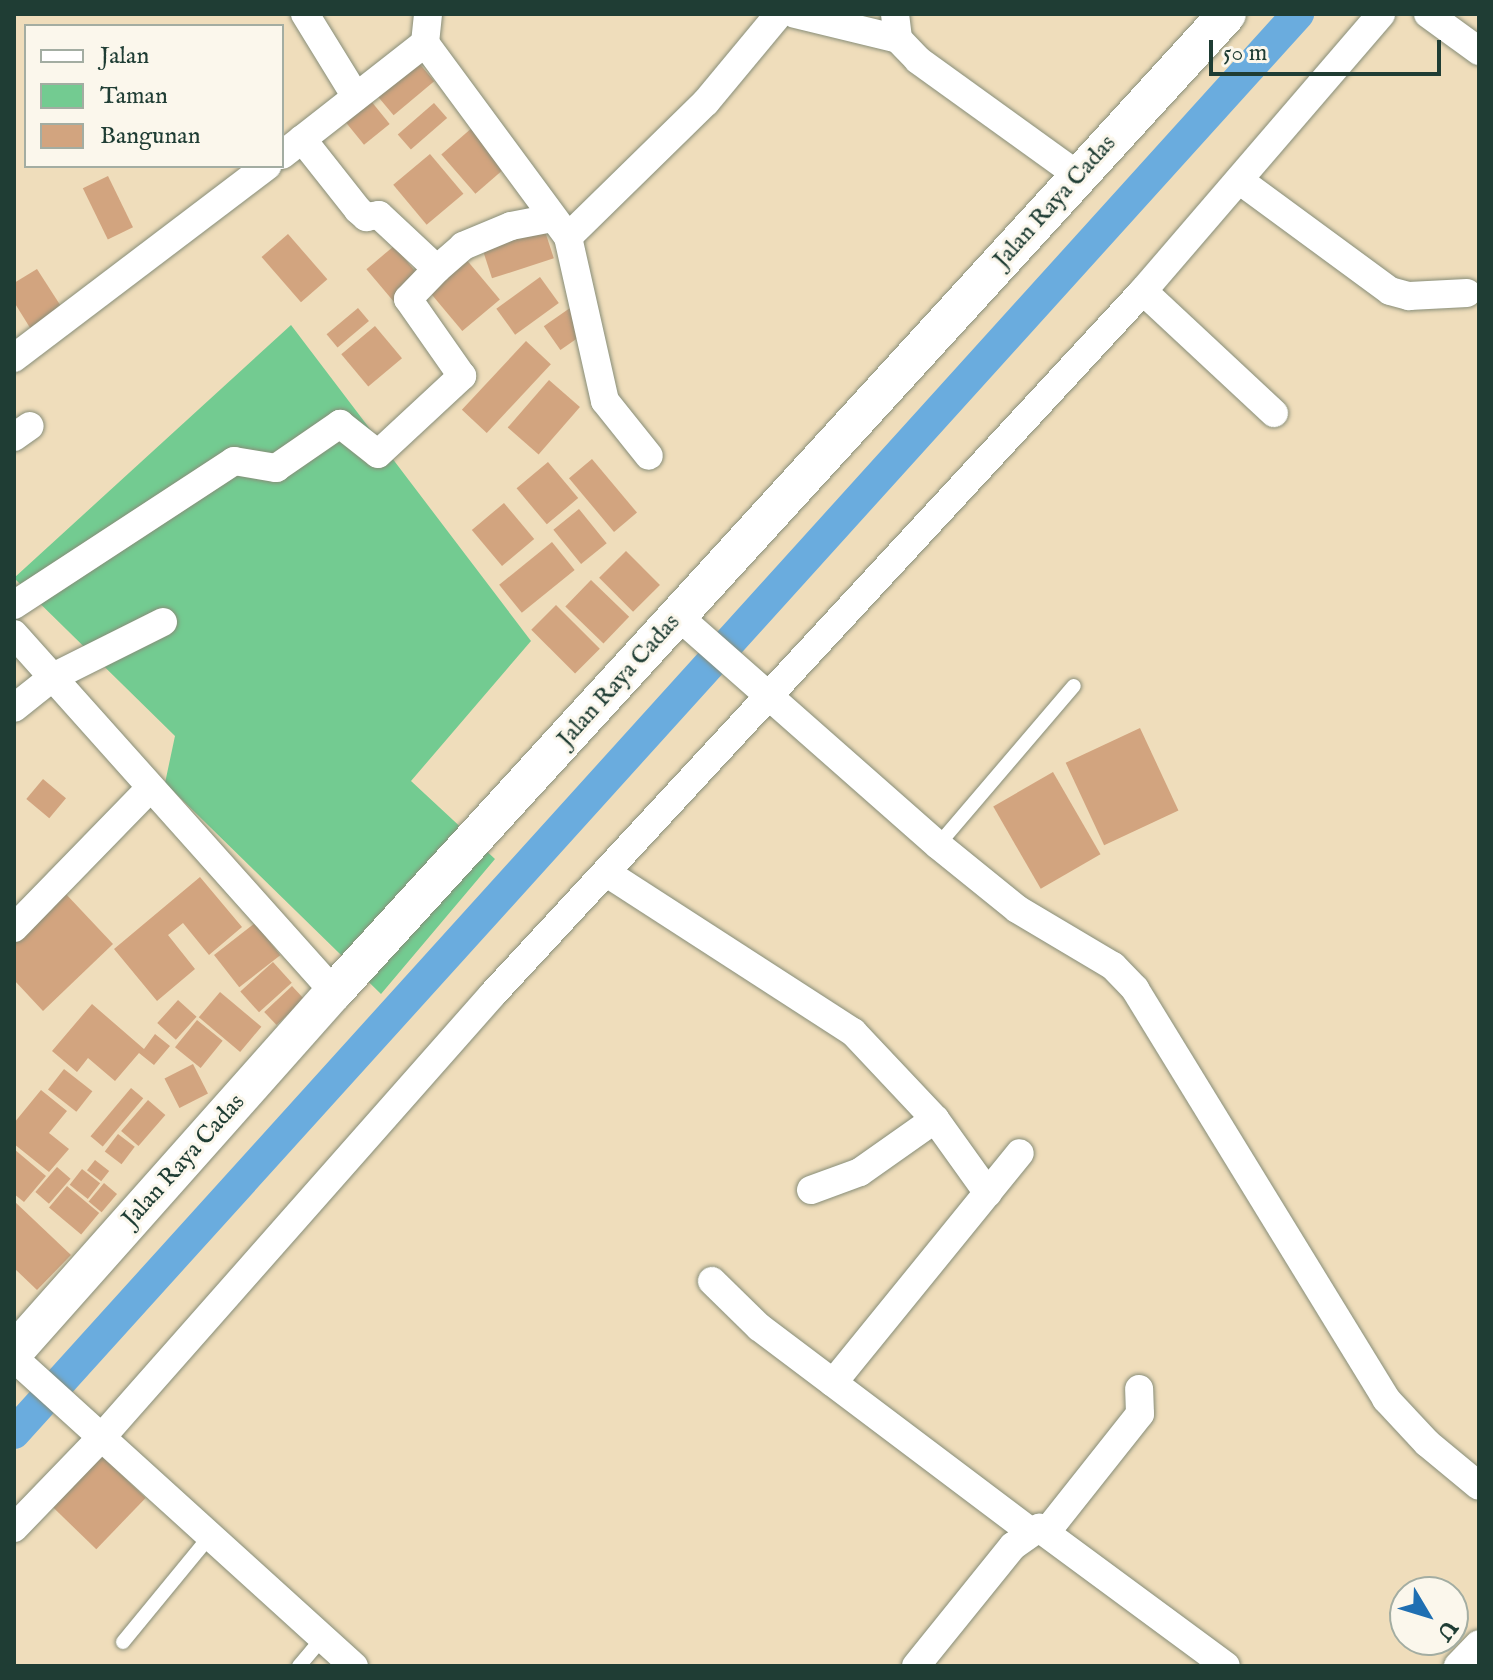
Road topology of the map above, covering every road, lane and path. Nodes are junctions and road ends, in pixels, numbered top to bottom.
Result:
1 (305, 14) edge
2 (428, 14) edge
3 (779, 14) edge
4 (795, 14) edge
5 (1227, 14) edge
6 (1381, 14) edge
7 (1428, 14) edge
8 (897, 27) edge
9 (425, 43) junction
10 (1479, 51) edge
11 (356, 97) junction
12 (292, 147) edge
13 (264, 168) edge
14 (1079, 176) junction
15 (1239, 180) junction
16 (560, 227) junction
17 (437, 269) junction
18 (1143, 291) junction
19 (1467, 293) dead end
20 (14, 358) edge
21 (1274, 413) dead end
22 (649, 456) dead end
23 (14, 605) edge
24 (163, 622) dead end
25 (686, 623) junction
26 (14, 634) edge
27 (53, 677) junction
28 (759, 684) junction
29 (1074, 686) dead end
30 (14, 708) edge
31 (149, 789) junction
32 (938, 845) junction
33 (607, 873) junction
34 (14, 928) edge
35 (334, 992) junction
36 (935, 1119) junction
37 (1020, 1153) dead end
38 (811, 1190) dead end
39 (988, 1193) junction
40 (712, 1281) dead end
41 (15, 1357) edge
42 (833, 1383) junction
43 (1139, 1389) dead end
44 (97, 1435) junction
45 (1479, 1486) edge
46 (14, 1528) edge
47 (1039, 1531) junction
48 (211, 1535) junction
49 (323, 1637) junction
50 (123, 1642) dead end
51 (1479, 1644) edge
52 (299, 1666) edge
53 (354, 1666) edge
54 (916, 1666) edge
55 (1226, 1666) edge
56 (1458, 1666) edge

1 - 11 street
2 - 9 street
3 - 16 street
4 - 8 street
5 - 14 street, Jalan Raya Cadas
6 - 15 street
7 - 10 street
8 - 14 street
9 - 11 street
9 - 16 street
11 - 12 street
12 - 17 street
13 - 20 street
14 - 25 street, Jalan Raya Cadas
15 - 18 street
15 - 19 street
16 - 17 street
16 - 22 street
17 - 23 street
18 - 21 street
18 - 28 street
24 - 27 street
25 - 28 street
25 - 35 street, Jalan Raya Cadas
26 - 27 street
27 - 30 street
27 - 31 street
28 - 32 street
28 - 33 street
29 - 32 lane
31 - 34 street
31 - 35 street
32 - 45 street
33 - 36 street
33 - 44 street
35 - 41 street, Jalan Raya Cadas
36 - 38 street
36 - 39 street
37 - 39 street
39 - 42 street
40 - 42 street
41 - 44 street
42 - 47 street
43 - 47 street
44 - 46 street
44 - 48 street
47 - 54 street
47 - 55 street
48 - 49 street
48 - 50 lane
49 - 52 lane
49 - 53 street
51 - 56 street

